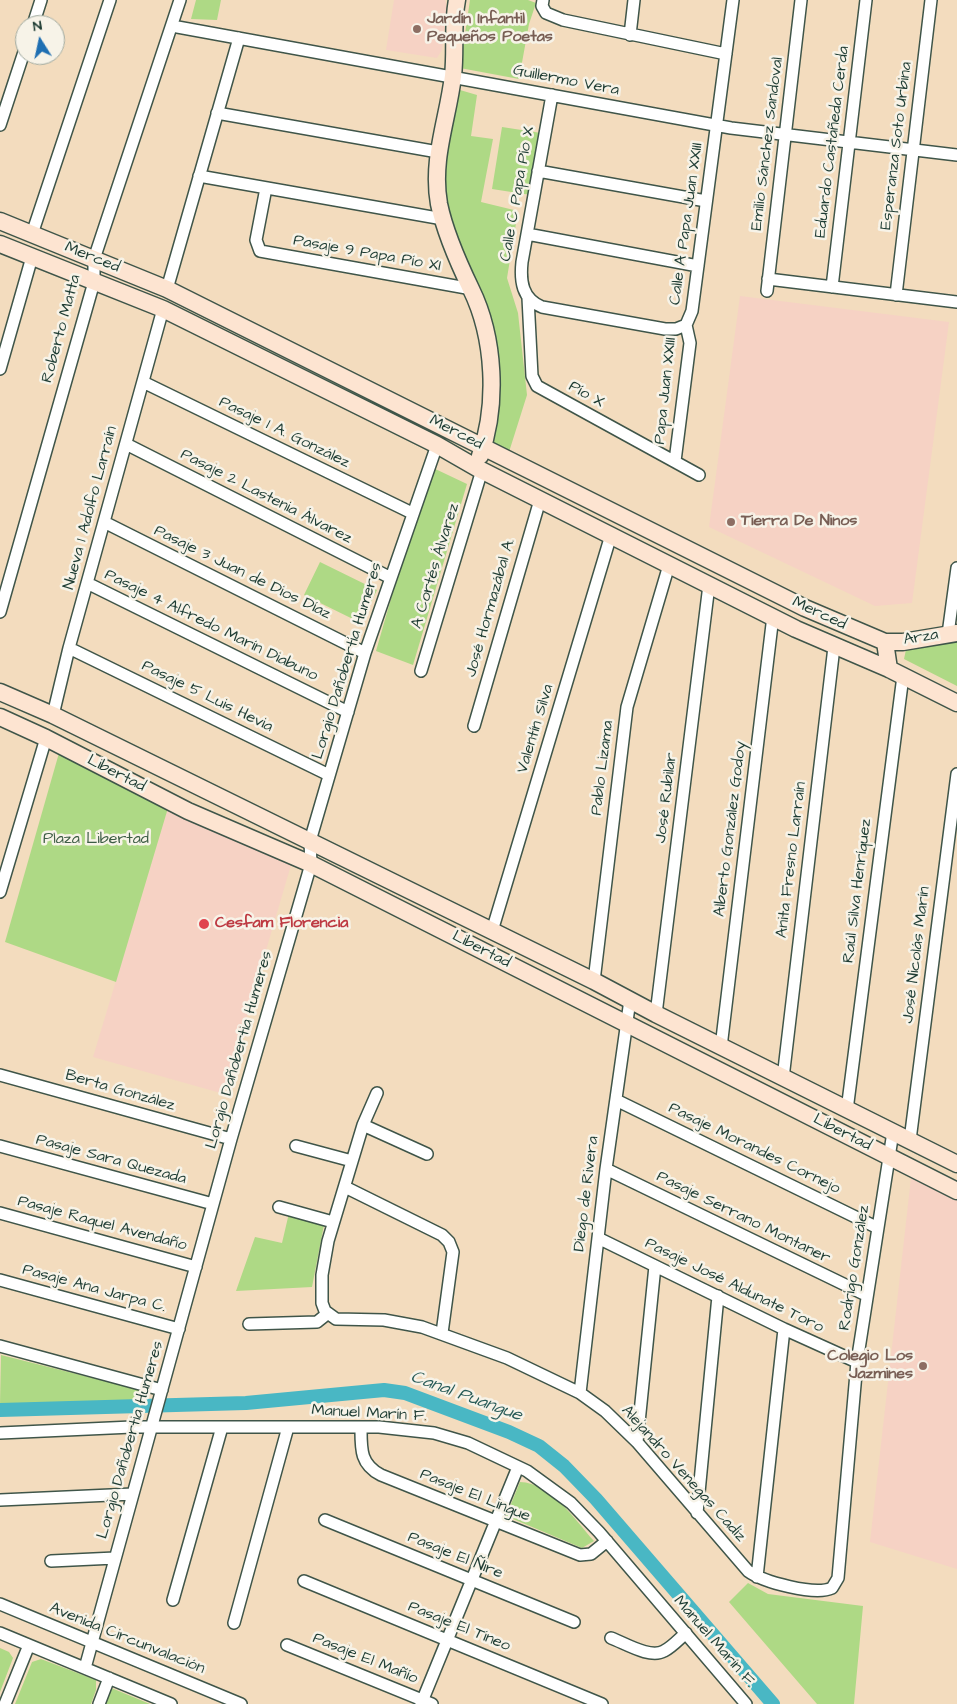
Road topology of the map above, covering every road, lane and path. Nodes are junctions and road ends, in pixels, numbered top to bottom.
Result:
1 (41, 0) edge
2 (110, 0) edge
3 (180, 0) edge
4 (457, 0) edge
5 (543, 0) edge
6 (634, 0) edge
7 (734, 0) edge
8 (801, 0) edge
9 (866, 0) edge
10 (931, 0) edge
11 (36, 15) edge
12 (172, 26) junction
13 (630, 35) junction
14 (239, 38) junction
15 (726, 54) junction
16 (20, 65) edge
17 (453, 76) junction
18 (552, 95) junction
19 (217, 113) junction
20 (0, 125) edge
21 (716, 125) junction
22 (786, 135) junction
23 (850, 142) junction
24 (913, 150) junction
25 (438, 152) junction
26 (957, 155) edge
27 (538, 171) junction
28 (199, 176) junction
29 (266, 188) junction
30 (706, 201) junction
31 (443, 219) junction
32 (0, 221) edge
33 (32, 234) junction
34 (527, 234) junction
35 (0, 244) edge
36 (32, 257) junction
37 (94, 259) junction
38 (698, 266) junction
39 (768, 279) junction
40 (94, 282) junction
41 (832, 287) junction
42 (167, 289) junction
43 (472, 290) junction
44 (767, 291) dead end
45 (896, 295) junction
46 (528, 298) junction
47 (957, 302) edge
48 (162, 309) junction
49 (686, 326) junction
50 (0, 369) edge
51 (142, 382) junction
52 (126, 444) junction
53 (437, 446) junction
54 (484, 447) junction
55 (675, 462) junction
56 (479, 469) junction
57 (699, 475) dead end
58 (540, 500) junction
59 (412, 513) junction
60 (104, 522) junction
61 (611, 535) junction
62 (669, 565) junction
63 (957, 568) edge
64 (391, 578) junction
65 (88, 582) junction
66 (709, 585) junction
67 (0, 612) edge
68 (773, 616) junction
69 (953, 633) edge
70 (885, 642) junction
71 (834, 647) junction
72 (69, 648) junction
73 (365, 652) junction
74 (421, 671) dead end
75 (896, 672) junction
76 (0, 692) edge
77 (957, 704) edge
78 (348, 712) junction
79 (53, 715) junction
80 (0, 717) edge
81 (474, 726) dead end
82 (46, 738) junction
83 (957, 774) edge
84 (330, 775) junction
85 (310, 841) junction
86 (311, 864) junction
87 (0, 892) edge
88 (492, 931) junction
89 (594, 980) junction
90 (630, 1000) junction
91 (656, 1014) junction
92 (627, 1024) junction
93 (721, 1046) junction
94 (0, 1075) edge
95 (783, 1078) junction
96 (377, 1092) dead end
97 (616, 1100) junction
98 (847, 1110) junction
99 (363, 1125) junction
100 (893, 1132) junction
101 (231, 1139) junction
102 (910, 1140) junction
103 (0, 1146) edge
104 (296, 1146) dead end
105 (427, 1154) dead end
106 (889, 1157) junction
107 (352, 1161) junction
108 (957, 1164) edge
109 (606, 1169) junction
110 (345, 1187) junction
111 (957, 1191) edge
112 (213, 1204) junction
113 (278, 1207) dead end
114 (0, 1213) edge
115 (333, 1222) junction
116 (878, 1228) junction
117 (598, 1238) junction
118 (196, 1266) junction
119 (656, 1266) junction
120 (0, 1280) edge
121 (866, 1295) junction
122 (718, 1296) junction
123 (327, 1314) junction
124 (249, 1324) dead end
125 (179, 1329) junction
126 (784, 1329) junction
127 (442, 1333) junction
128 (0, 1346) edge
129 (857, 1362) junction
130 (161, 1393) junction
131 (580, 1393) junction
132 (152, 1427) junction
133 (222, 1427) junction
134 (288, 1427) junction
135 (361, 1427) junction
136 (0, 1433) edge
137 (637, 1442) junction
138 (518, 1466) junction
139 (133, 1494) junction
140 (0, 1500) edge
141 (697, 1513) junction
142 (324, 1520) dead end
143 (495, 1522) junction
144 (607, 1541) junction
145 (115, 1558) junction
146 (51, 1561) dead end
147 (757, 1578) junction
148 (472, 1580) junction
149 (304, 1581) dead end
150 (832, 1588) joint
151 (173, 1600) dead end
152 (0, 1604) edge
153 (574, 1622) dead end
154 (234, 1623) dead end
155 (0, 1633) edge
156 (686, 1633) junction
157 (611, 1638) dead end
158 (447, 1640) junction
159 (91, 1642) junction
160 (28, 1645) junction
161 (287, 1645) dead end
162 (85, 1668) junction
163 (109, 1678) junction
164 (425, 1703) edge
165 (5, 1704) edge
166 (99, 1704) edge
167 (171, 1704) edge
168 (241, 1704) edge
169 (602, 1704) edge
170 (746, 1704) edge

1 - 11 street
2 - 33 street
3 - 12 street, Roberto Matta
4 - 17 street
5 - 13 street
6 - 13 street
7 - 15 street, Calle A Papa Juan XXIII
8 - 22 street, Emilio Sánchez Sandoval
9 - 23 street, Eduardo Castañeda Cerda
10 - 24 street, Esperanza Soto Urbina
12 - 14 street, Guillermo Vera
12 - 37 street, Roberto Matta
13 - 15 street
14 - 17 street, Guillermo Vera
14 - 19 street
15 - 21 street, Calle A Papa Juan XXIII
16 - 20 street
17 - 18 street, Guillermo Vera
17 - 25 street
18 - 21 street, Guillermo Vera
18 - 27 street, Calle C Papa Pío X
19 - 25 street
19 - 28 street
21 - 22 street, Guillermo Vera
21 - 30 street, Calle A Papa Juan XXIII
22 - 23 street, Guillermo Vera
22 - 39 street, Emilio Sánchez Sandoval
23 - 24 street, Guillermo Vera
23 - 41 street, Eduardo Castañeda Cerda
24 - 26 street, Guillermo Vera
24 - 45 street, Esperanza Soto Urbina
25 - 31 street
27 - 30 street
27 - 34 street, Calle C Papa Pío X
28 - 29 street
28 - 42 street
29 - 31 street
29 - 43 street, Pasaje 9 Papa Pío XI
30 - 38 street, Calle A Papa Juan XXIII
31 - 43 street
32 - 33 street, Merced
33 - 37 street, Merced
34 - 38 street
34 - 46 street, Calle C Papa Pío X
35 - 36 street, Merced
36 - 40 street, Merced
36 - 50 street
37 - 40 street, Roberto Matta
37 - 42 street, Merced
38 - 49 street, Calle A Papa Juan XXIII
39 - 41 street
39 - 44 street, Emilio Sánchez Sandoval
40 - 48 street, Merced
40 - 67 street, Roberto Matta
41 - 45 street
42 - 54 street, Merced
43 - 54 street
45 - 47 street
46 - 49 street
46 - 55 street, Pío X
48 - 51 street, Nueva 1 Adolfo Larraín
48 - 53 street, Merced
49 - 55 street, Papa Juan XXIII
51 - 52 street, Nueva 1 Adolfo Larraín
51 - 59 street, Pasaje 1 A. González
52 - 60 street, Nueva 1 Adolfo Larraín
52 - 64 street, Pasaje 2 Lastenia Álvarez
53 - 56 street, Merced
53 - 59 street, Lorgio Dañobertia Humeres
54 - 56 street
54 - 70 street, Merced
55 - 57 street, Pío X
56 - 58 street, Merced
56 - 74 street, A Cortés Álvarez
58 - 61 street, Merced
58 - 81 street, José Hormazábal A.
59 - 64 street, Lorgio Dañobertia Humeres
60 - 65 street, Nueva 1 Adolfo Larraín
60 - 73 street, Pasaje 3 Juan de Dios Díaz
61 - 62 street, Merced
61 - 88 street, Valentín Silva
62 - 66 street, Merced
62 - 89 street, Pablo Lizama
63 - 69 street
64 - 73 street, Lorgio Dañobertia Humeres
65 - 72 street, Nueva 1 Adolfo Larraín
65 - 78 street, Pasaje 4 Alfredo Marín Diabuno
66 - 68 street, Merced
66 - 91 street, José Rubilar
68 - 71 street, Merced
68 - 93 street, Alberto González Godoy
69 - 70 street, Arza
70 - 75 street
71 - 75 street, Merced
71 - 95 street, Anita Fresno Larraín
72 - 79 street, Nueva 1 Adolfo Larraín
72 - 84 street, Pasaje 5 Luis Hevia
73 - 78 street, Lorgio Dañobertia Humeres
75 - 77 street, Merced
75 - 98 street, Raúl Silva Henríquez
76 - 79 street, Libertad
78 - 84 street, Lorgio Dañobertia Humeres
79 - 82 street
79 - 85 street, Libertad
80 - 82 street, Libertad
82 - 86 street, Libertad
82 - 87 street
83 - 102 street, José Nicolás Marín
84 - 85 street, Lorgio Dañobertia Humeres
85 - 86 street, Lorgio Dañobertia Humeres
85 - 88 street, Libertad
86 - 92 street, Libertad
86 - 101 street, Lorgio Dañobertia Humeres
88 - 89 street, Libertad
89 - 90 street, Libertad
90 - 91 street, Libertad
90 - 92 street, Diego de Rivera
91 - 93 street, Libertad
92 - 97 street, Diego de Rivera
92 - 106 street, Libertad
93 - 95 street, Libertad
94 - 101 street, Berta González
95 - 98 street, Libertad
96 - 99 street
97 - 109 street, Diego de Rivera
97 - 116 street, Pasaje Morandes Cornejo
98 - 100 street, Libertad
99 - 105 street
99 - 107 street
100 - 102 street, Libertad
100 - 106 street, Rodrigo González
101 - 112 street, Lorgio Dañobertia Humeres
102 - 108 street, Libertad
103 - 112 street, Pasaje Sara Quezada
104 - 107 street
106 - 111 street, Libertad
106 - 116 street, Rodrigo González
107 - 110 street
109 - 117 street, Diego de Rivera
109 - 121 street, Pasaje Serrano Montaner
110 - 115 street
110 - 127 street
112 - 118 street, Lorgio Dañobertia Humeres
113 - 115 street
114 - 118 street, Pasaje Raquel Avendaño
115 - 123 street
116 - 121 street, Rodrigo González
117 - 119 street, Pasaje José Aldunate Toro
117 - 131 street, Diego de Rivera
118 - 125 street, Lorgio Dañobertia Humeres
119 - 122 street, Pasaje José Aldunate Toro
119 - 137 street
120 - 125 street, Pasaje Ana Jarpa C.
121 - 129 street, Rodrigo González
122 - 126 street, Pasaje José Aldunate Toro
122 - 141 street
123 - 124 street
123 - 127 street, Alejandro Venegas Cadíz
125 - 130 street, Lorgio Dañobertia Humeres
126 - 129 street, Pasaje José Aldunate Toro
126 - 147 street
127 - 131 street, Alejandro Venegas Cadíz
128 - 130 street
129 - 150 street, Rodrigo González
130 - 132 street, Lorgio Dañobertia Humeres
131 - 137 street, Alejandro Venegas Cadíz
132 - 133 street, Manuel Marín F.
132 - 136 street, Manuel Marín F.
132 - 139 street, Lorgio Dañobertia Humeres
133 - 134 street, Manuel Marín F.
133 - 151 street
134 - 135 street, Manuel Marín F.
134 - 154 street
135 - 138 street, Manuel Marín F.
135 - 143 street, Pasaje El Lingue
137 - 141 street, Alejandro Venegas Cadíz
138 - 143 street
138 - 144 street, Manuel Marín F.
139 - 140 street
139 - 145 street, Lorgio Dañobertia Humeres
141 - 147 street, Alejandro Venegas Cadíz
142 - 148 street, Pasaje El Ñire
143 - 144 street, Pasaje El Lingue
143 - 148 street
144 - 156 street, Manuel Marín F.
145 - 146 street
145 - 159 street, Lorgio Dañobertia Humeres
147 - 150 street, Alejandro Venegas Cadíz
148 - 153 street, Pasaje El Ñire
148 - 158 street
149 - 158 street, Pasaje El Tineo
152 - 159 street, Avenida Circunvalación
155 - 160 street
156 - 157 street
156 - 170 street, Manuel Marín F.
158 - 164 street
158 - 169 street, Pasaje El Tineo
159 - 162 street, Lorgio Dañobertia Humeres
159 - 168 street, Avenida Circunvalación
160 - 162 street
160 - 165 street
161 - 164 street, Pasaje El Mañío
162 - 163 street
163 - 166 street
163 - 167 street

